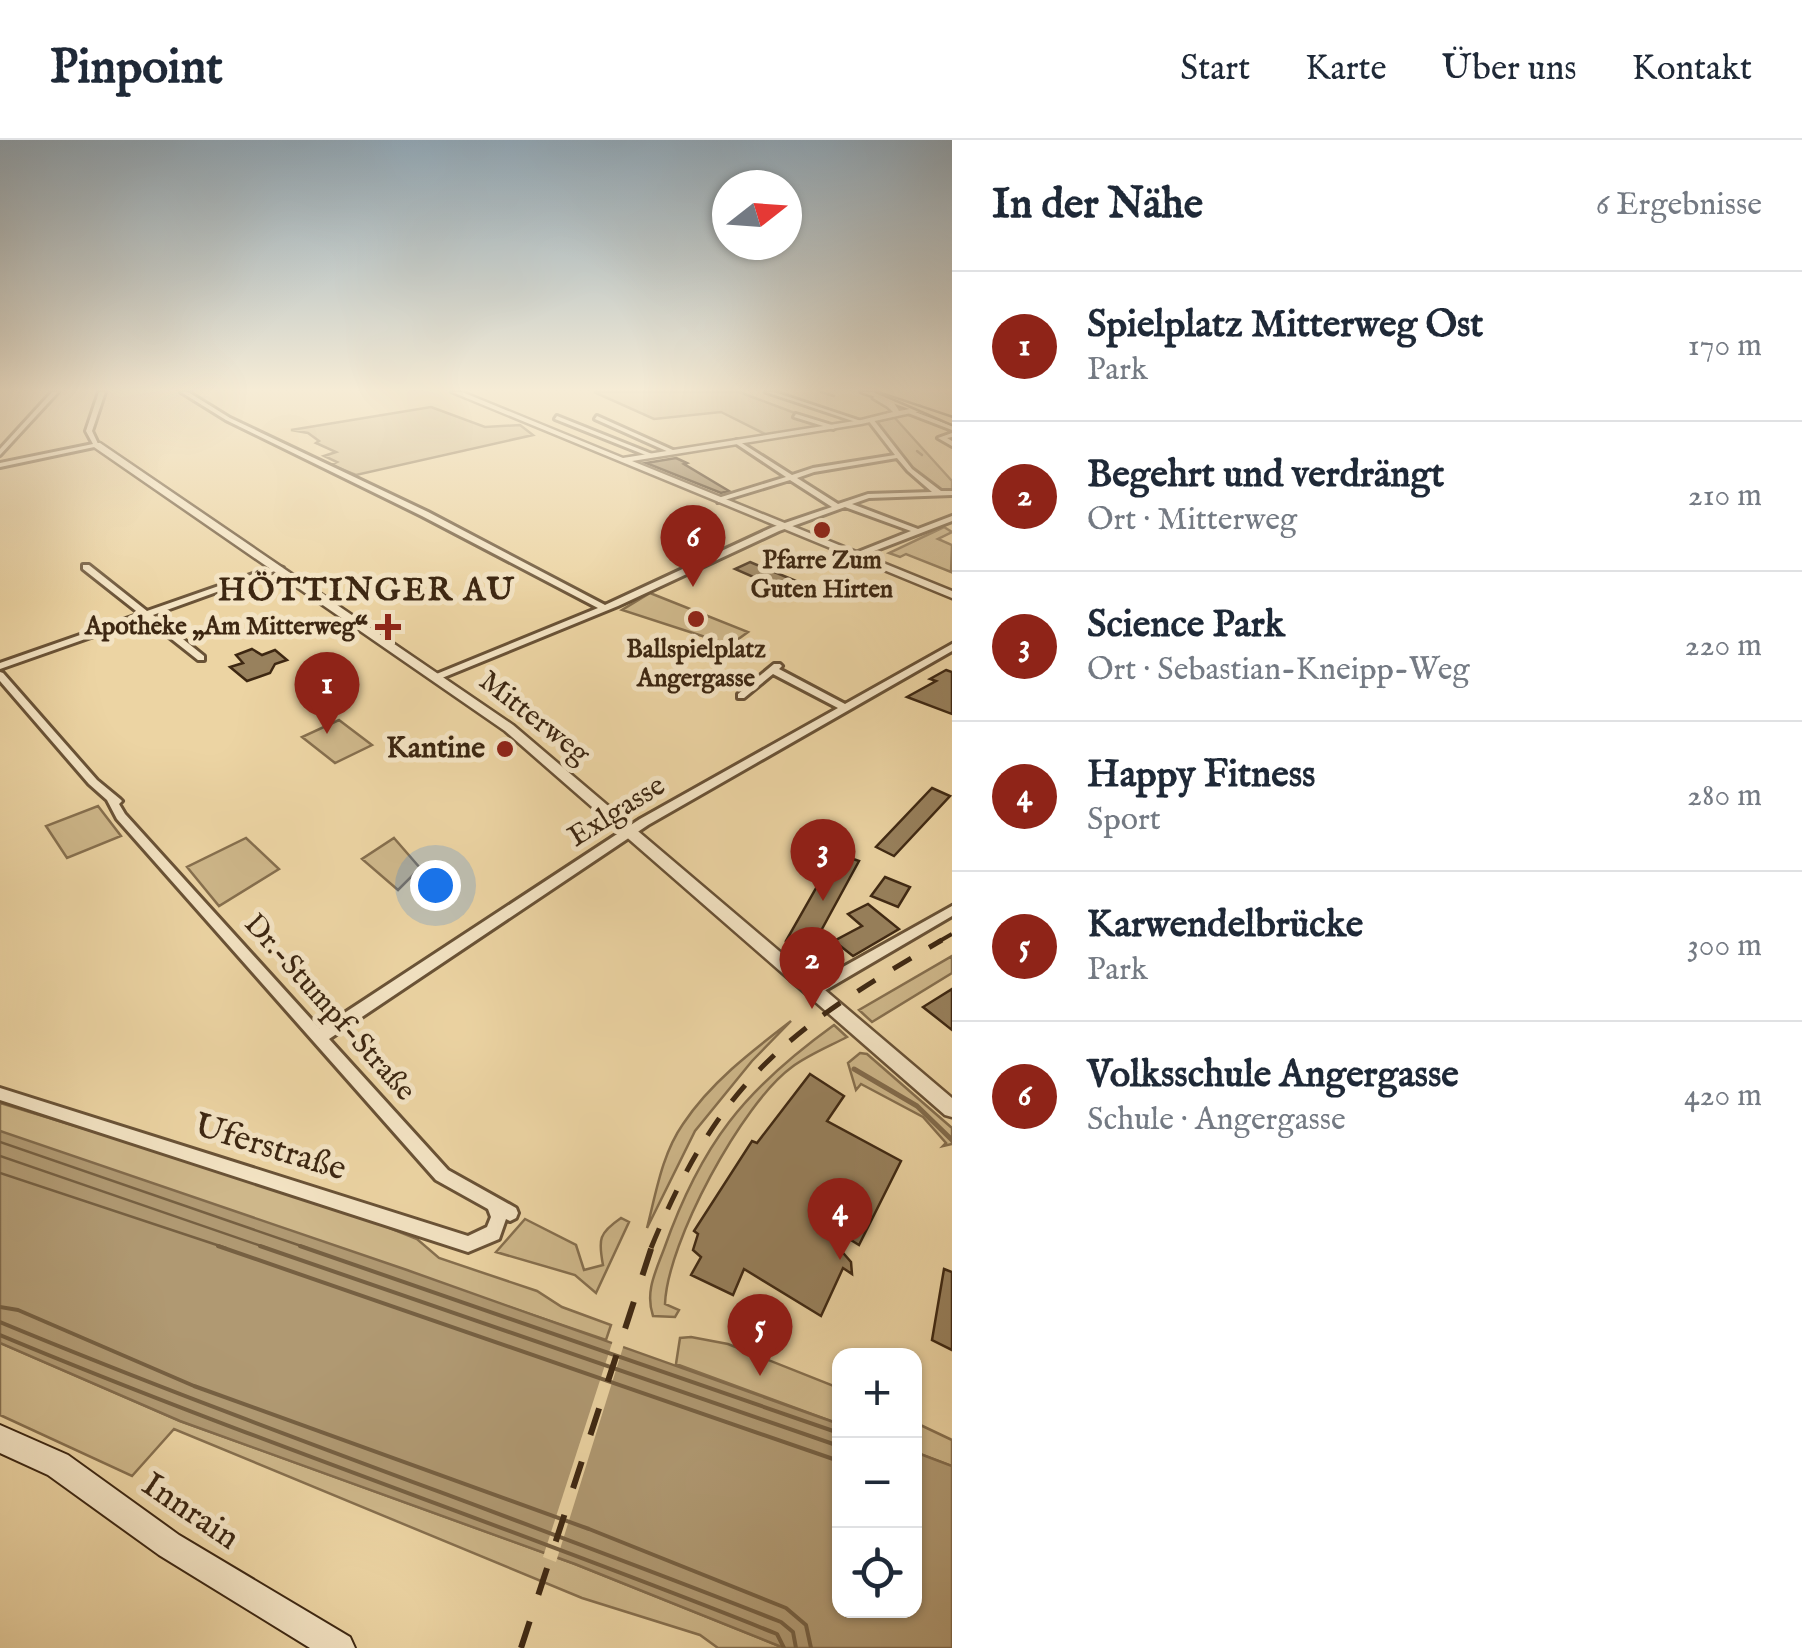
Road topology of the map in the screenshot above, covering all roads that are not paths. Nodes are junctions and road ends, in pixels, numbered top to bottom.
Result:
1 (121, 462) edge
2 (315, 462) edge
3 (628, 462) edge
4 (770, 462) edge
5 (868, 462) edge
6 (905, 462) edge
7 (794, 477) junction
8 (952, 493) edge
9 (940, 494) junction
10 (721, 500) junction
11 (843, 506) junction
12 (952, 518) edge
13 (784, 526) junction
14 (917, 532) junction
15 (856, 556) junction
16 (86, 567) dead end
17 (279, 568) junction
18 (952, 595) edge
19 (605, 608) junction
20 (146, 614) junction
21 (952, 646) edge
22 (201, 658) dead end
23 (0, 666) edge
24 (0, 676) edge
25 (437, 677) junction
26 (741, 696) dead end
27 (846, 708) junction
28 (630, 832) junction
29 (952, 910) edge
30 (814, 990) junction
31 (320, 1037) junction
32 (0, 1094) edge
33 (952, 1109) edge
34 (503, 1210) joint
35 (0, 1440) edge
36 (339, 1648) edge

1 - 17 street, Mitterweg
2 - 19 street
3 - 10 street
4 - 7 street
5 - 7 street
6 - 9 street
7 - 10 street
7 - 11 street
8 - 9 street
9 - 11 street
10 - 13 street
11 - 13 street
11 - 14 street
12 - 14 street
13 - 15 street
13 - 19 street
14 - 15 street
15 - 18 street
16 - 20 street
17 - 20 street
17 - 25 street, Mitterweg
19 - 25 street
20 - 22 street
20 - 23 street
21 - 27 street, Exlgasse
24 - 31 street, Dr.-Stumpf-Straße
25 - 28 street, Mitterweg
26 - 27 street
27 - 28 street, Exlgasse
28 - 30 street, Mitterweg
28 - 31 street, Exlgasse
29 - 30 street
30 - 33 street, Mitterweg
31 - 34 street, Dr.-Stumpf-Straße
32 - 34 street, Uferstraße
35 - 36 main road, Innrain

